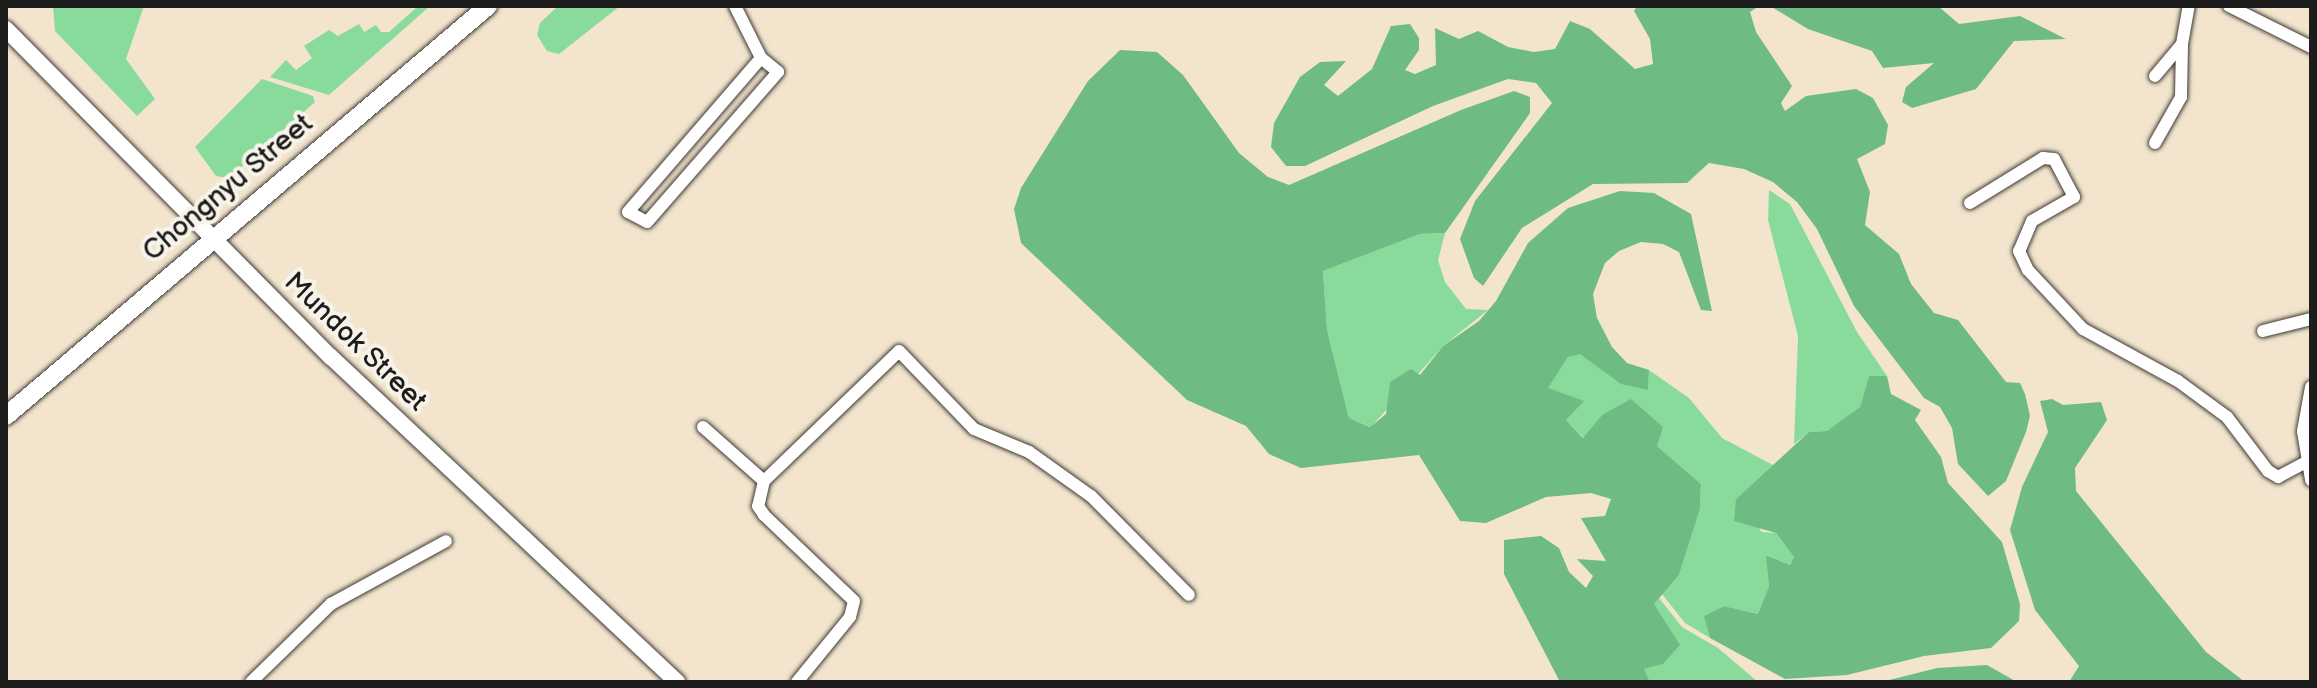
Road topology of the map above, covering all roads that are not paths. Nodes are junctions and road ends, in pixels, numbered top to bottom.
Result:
1 (488, 6) edge
2 (735, 6) edge
3 (2181, 6) edge
4 (2189, 6) edge
5 (2229, 6) edge
6 (6, 29) edge
7 (2182, 44) junction
8 (2311, 47) edge
9 (761, 58) junction
10 (2155, 76) dead end
11 (2155, 143) dead end
12 (1970, 203) dead end
13 (211, 239) junction
14 (2311, 319) edge
15 (2263, 331) dead end
16 (2311, 387) edge
17 (6, 416) edge
18 (703, 427) dead end
19 (2309, 464) edge
20 (2311, 480) edge
21 (764, 481) junction
22 (446, 541) dead end
23 (1189, 595) dead end
24 (251, 682) edge
25 (677, 682) edge
26 (797, 682) edge

1 - 13 main road, Chongnyu Street
2 - 9 street
3 - 4 street
4 - 7 street
5 - 8 street
6 - 13 main road, Mundok Street
7 - 10 street
7 - 11 street
9 - 9 street
12 - 19 street
13 - 17 main road, Chongnyu Street
13 - 25 main road, Mundok Street
14 - 15 street
16 - 19 street
18 - 21 street
19 - 20 street
21 - 23 street
21 - 26 street
22 - 24 street

